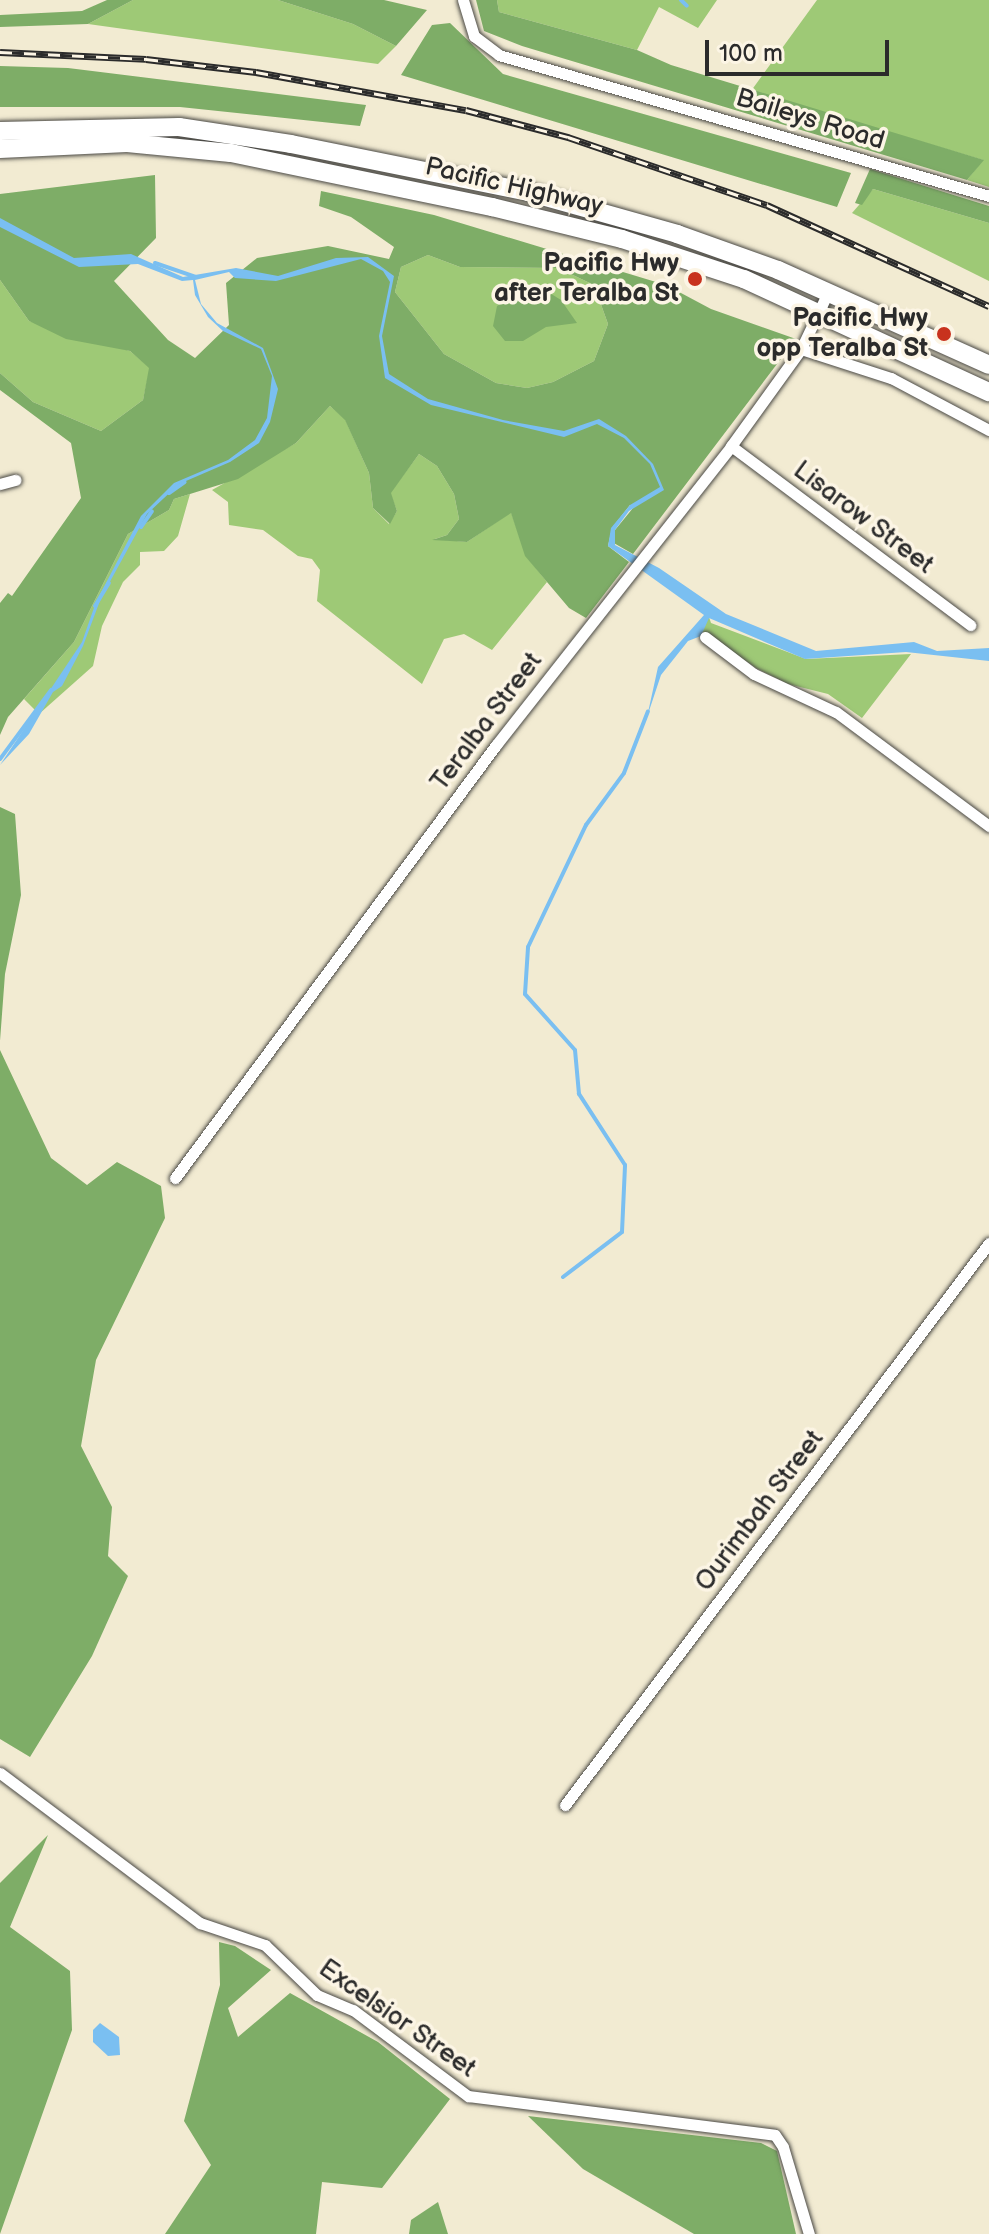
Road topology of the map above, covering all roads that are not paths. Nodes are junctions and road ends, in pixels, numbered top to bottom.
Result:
1 (463, 0) edge
2 (0, 131) edge
3 (0, 149) edge
4 (989, 196) edge
5 (829, 290) junction
6 (819, 310) junction
7 (801, 349) junction
8 (989, 365) edge
9 (989, 392) edge
10 (989, 430) edge
11 (731, 446) junction
12 (15, 480) dead end
13 (0, 484) edge
14 (970, 625) dead end
15 (705, 637) dead end
16 (989, 826) edge
17 (175, 1178) dead end
18 (989, 1243) edge
19 (0, 1773) edge
20 (565, 1805) dead end
21 (809, 2234) edge

1 - 4 street, Baileys Road
2 - 5 main road, Pacific Highway
3 - 6 main road, Pacific Highway
5 - 6 street, Teralba Street
5 - 8 main road, Pacific Highway
6 - 7 street, Teralba Street
6 - 9 main road, Pacific Highway
7 - 10 street
7 - 11 street, Teralba Street
11 - 14 street, Lisarow Street
11 - 17 street, Teralba Street
12 - 13 street
15 - 16 street
18 - 20 street, Ourimbah Street
19 - 21 street, Excelsior Street

